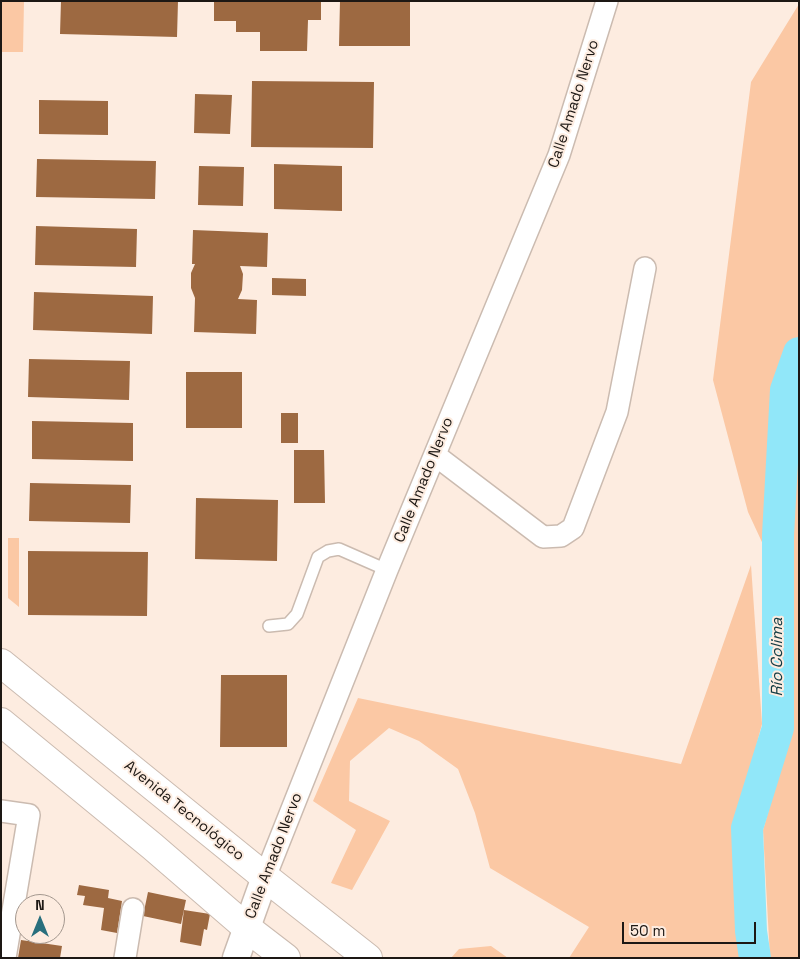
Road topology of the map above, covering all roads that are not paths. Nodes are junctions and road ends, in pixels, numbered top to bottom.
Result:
1 (607, 1) edge
2 (645, 268) dead end
3 (435, 454) junction
4 (387, 570) junction
5 (269, 626) dead end
6 (1, 663) edge
7 (1, 722) edge
8 (1, 811) edge
9 (265, 877) junction
10 (133, 909) dead end
11 (247, 928) junction
12 (5, 958) edge
13 (125, 958) edge
14 (236, 958) edge
15 (286, 958) edge
16 (368, 958) edge

1 - 3 street, Calle Amado Nervo
2 - 3 street
3 - 4 street, Calle Amado Nervo
4 - 5 lane
4 - 9 street, Calle Amado Nervo
6 - 9 main road, Avenida Tecnológico
7 - 11 main road
8 - 12 street
9 - 11 street, Calle Amado Nervo
9 - 16 main road, Avenida Tecnológico
10 - 13 street
11 - 14 street, Calle Amado Nervo
11 - 15 main road

